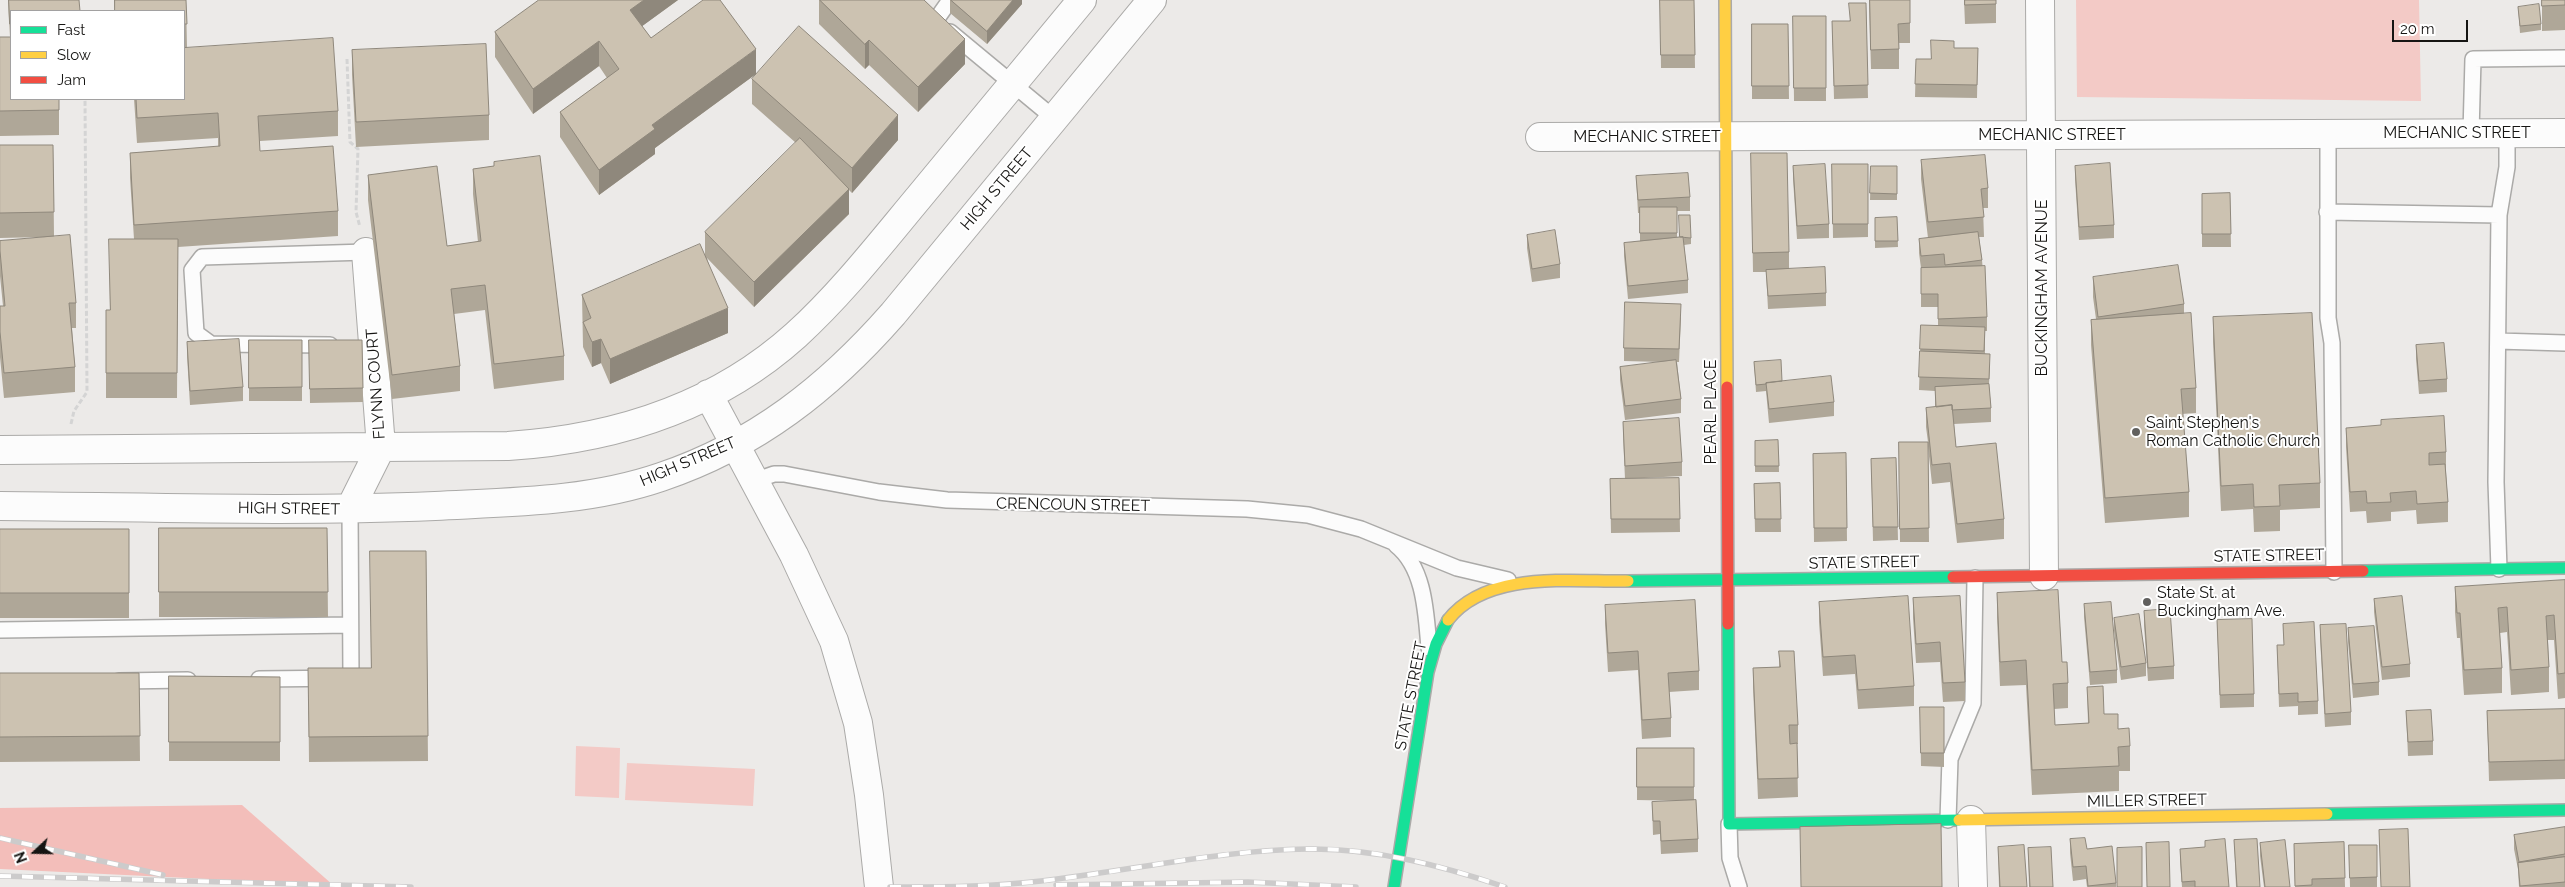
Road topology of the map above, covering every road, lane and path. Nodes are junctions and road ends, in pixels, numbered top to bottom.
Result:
1 (950, 0) edge
2 (1082, 0) edge
3 (1152, 0) edge
4 (1725, 0) edge
5 (2040, 0) edge
6 (2565, 58) edge
7 (347, 59) dead end
8 (1013, 84) junction
9 (85, 100) edge
10 (1055, 119) junction
11 (2471, 133) junction
12 (2507, 133) junction
13 (2565, 133) edge
14 (2328, 134) junction
15 (2041, 135) junction
16 (1726, 136) junction
17 (1540, 137) dead end
18 (2328, 212) junction
19 (2499, 215) junction
20 (366, 252) junction
21 (2498, 341) junction
22 (2565, 343) edge
23 (357, 345) junction
24 (708, 394) junction
25 (734, 444) junction
26 (381, 447) junction
27 (71, 449) junction
28 (0, 450) edge
29 (754, 481) junction
30 (0, 506) edge
31 (350, 509) junction
32 (1391, 541) junction
33 (2565, 568) edge
34 (2499, 569) junction
35 (2334, 572) junction
36 (2044, 576) junction
37 (1975, 578) junction
38 (1728, 581) junction
39 (1522, 583) junction
40 (350, 625) junction
41 (0, 630) edge
42 (1429, 674) junction
43 (244, 679) edge
44 (205, 680) edge
45 (107, 681) edge
46 (2565, 810) edge
47 (1960, 820) junction
48 (1729, 824) junction
49 (879, 887) edge
50 (1394, 887) edge
51 (1738, 887) edge
52 (1972, 887) edge

1 - 8 lane
2 - 8 street
3 - 10 street, HIGH STREET
4 - 16 street, PEARL PLACE
5 - 15 street, BUCKINGHAM AVENUE
6 - 11 lane
7 - 20 path
8 - 10 lane
8 - 24 street
9 - 27 path
10 - 25 street, HIGH STREET
11 - 12 street, MECHANIC STREET
11 - 14 street, MECHANIC STREET
12 - 13 street, MECHANIC STREET
12 - 19 lane
14 - 15 street, MECHANIC STREET
14 - 18 lane
15 - 16 street, MECHANIC STREET
15 - 36 street, BUCKINGHAM AVENUE
16 - 17 street, MECHANIC STREET
16 - 38 street, PEARL PLACE
18 - 19 lane
18 - 35 lane
19 - 21 lane
20 - 23 street, FLYNN COURT
20 - 23 lane
21 - 22 lane
21 - 34 lane
23 - 26 street, FLYNN COURT
24 - 25 street
24 - 26 street
25 - 29 street
25 - 31 street, HIGH STREET
26 - 27 street
26 - 31 street, FLYNN COURT
27 - 28 street
29 - 32 lane, CRENCOUN STREET
29 - 49 street
30 - 31 street, HIGH STREET
31 - 40 lane
32 - 39 lane, CRENCOUN STREET
32 - 42 lane, CRENCOUN STREET
33 - 34 street, STATE STREET
34 - 35 street, STATE STREET
35 - 36 street, STATE STREET
36 - 37 street, STATE STREET
37 - 38 street, STATE STREET
37 - 47 lane
38 - 39 street, STATE STREET
38 - 48 street, PEARL PLACE
39 - 42 street, STATE STREET
40 - 41 lane
40 - 43 lane
42 - 50 street, STATE STREET
44 - 45 lane
46 - 47 street, MILLER STREET
47 - 48 street, MILLER STREET
47 - 52 street
48 - 51 lane

